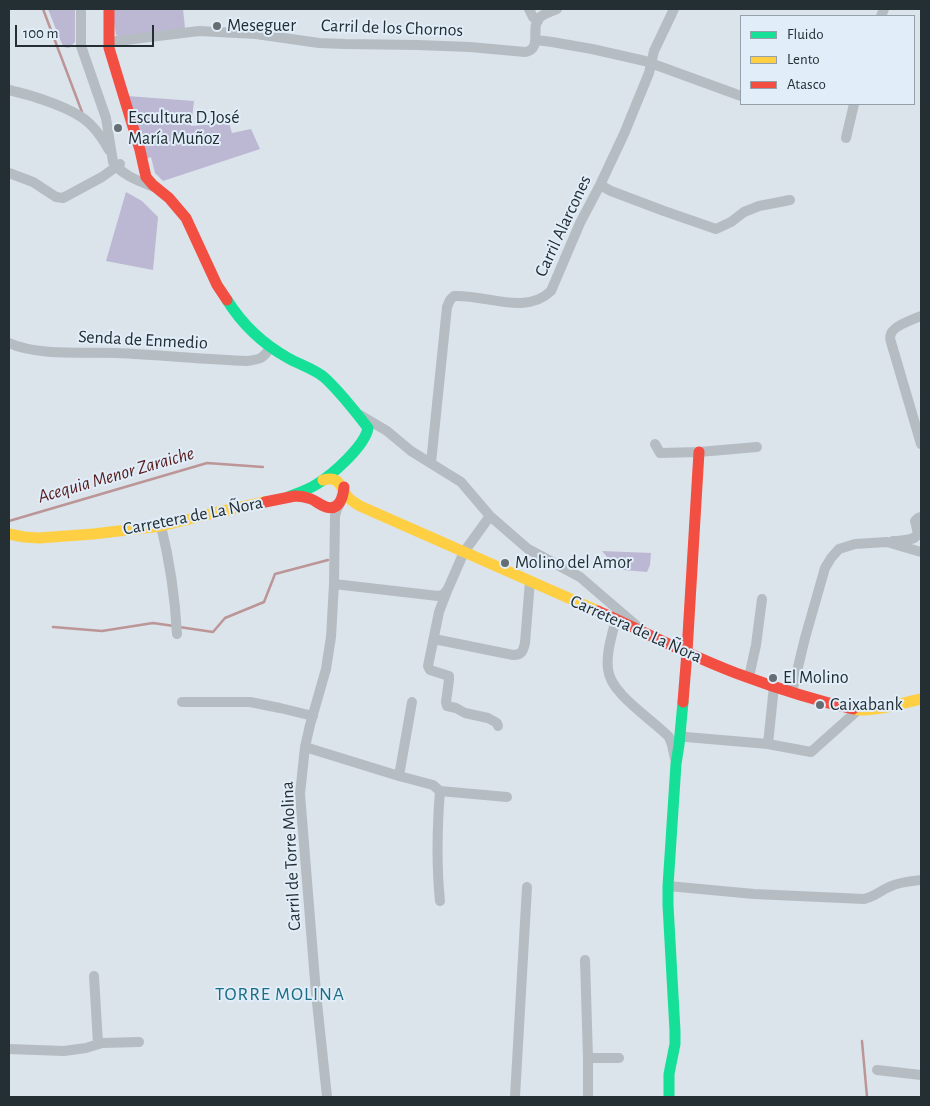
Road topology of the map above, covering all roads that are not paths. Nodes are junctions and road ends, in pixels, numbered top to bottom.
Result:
1 (81, 9) edge
2 (108, 9) edge
3 (529, 9) edge
4 (557, 9) edge
5 (674, 9) edge
6 (538, 21) junction
7 (536, 40) junction
8 (109, 42) junction
9 (651, 63) junction
10 (9, 90) edge
11 (740, 96) edge
12 (854, 105) edge
13 (106, 118) junction
14 (90, 123) junction
15 (846, 138) dead end
16 (112, 155) junction
17 (118, 165) junction
18 (9, 173) edge
19 (145, 174) junction
20 (600, 184) junction
21 (158, 189) junction
22 (790, 200) dead end
23 (921, 316) edge
24 (9, 343) edge
25 (271, 346) junction
26 (356, 412) junction
27 (387, 431) junction
28 (366, 436) junction
29 (655, 444) dead end
30 (921, 444) edge
31 (757, 447) dead end
32 (699, 452) junction
33 (351, 455) junction
34 (431, 463) junction
35 (321, 481) junction
36 (344, 490) junction
37 (288, 497) junction
38 (340, 503) junction
39 (322, 505) junction
40 (360, 506) junction
41 (490, 516) junction
42 (921, 517) edge
43 (161, 526) junction
44 (335, 526) junction
45 (9, 534) edge
46 (916, 538) junction
47 (887, 542) junction
48 (464, 552) junction
49 (921, 552) edge
50 (530, 581) junction
51 (334, 584) junction
52 (448, 588) junction
53 (427, 595) junction
54 (762, 599) dead end
55 (439, 612) junction
56 (616, 619) junction
57 (645, 633) junction
58 (177, 634) dead end
59 (434, 639) junction
60 (687, 652) junction
61 (749, 677) junction
62 (774, 686) junction
63 (792, 692) junction
64 (921, 699) edge
65 (182, 702) dead end
66 (412, 702) dead end
67 (858, 710) junction
68 (313, 716) junction
69 (498, 726) dead end
70 (680, 728) junction
71 (664, 733) junction
72 (768, 744) junction
73 (305, 747) junction
74 (676, 764) junction
75 (399, 776) junction
76 (440, 791) junction
77 (507, 796) dead end
78 (921, 880) edge
79 (668, 886) junction
80 (527, 887) dead end
81 (440, 901) dead end
82 (585, 960) dead end
83 (94, 976) dead end
84 (139, 1042) dead end
85 (98, 1044) junction
86 (9, 1049) edge
87 (588, 1058) junction
88 (619, 1058) dead end
89 (877, 1070) dead end
90 (921, 1075) edge
91 (327, 1097) edge
92 (515, 1097) edge
93 (588, 1097) edge
94 (668, 1097) edge

1 - 13 street
2 - 8 street
3 - 6 street
4 - 6 street
5 - 9 street, Carril Alarcones
6 - 7 street
7 - 8 street, Carril de los Chornos
7 - 9 street
8 - 19 street
9 - 11 street
9 - 20 street, Carril Alarcones
10 - 14 street
12 - 15 street
13 - 14 street
13 - 16 street
14 - 16 street
16 - 17 street
17 - 18 street
17 - 19 street
17 - 21 street
19 - 21 street
20 - 22 street
20 - 34 street, Carril Alarcones
21 - 25 street
23 - 30 street
24 - 25 street, Senda de Enmedio
25 - 26 street
26 - 27 street
26 - 28 street
27 - 28 street
27 - 34 street
28 - 33 street
29 - 32 street
31 - 32 street
32 - 60 street
33 - 35 street
33 - 36 street
34 - 41 street
35 - 36 street
35 - 37 street
35 - 39 street
36 - 38 street
36 - 40 street
37 - 39 street
37 - 43 street, Carretera de La Ñora
38 - 39 street
38 - 40 street
38 - 44 street, Carril de Torre Molina
39 - 44 street
40 - 48 street, Carretera de La Ñora
41 - 48 street
41 - 57 street
42 - 46 street
43 - 45 street, Carretera de La Ñora
43 - 58 street
44 - 51 street, Carril de Torre Molina
46 - 47 street
46 - 49 street
47 - 49 street
47 - 63 street
48 - 50 street, Carretera de La Ñora
48 - 52 street
50 - 56 street, Carretera de La Ñora
50 - 59 street
51 - 53 street
51 - 68 street, Carril de Torre Molina
52 - 53 street
52 - 55 street
53 - 55 street
54 - 61 street
55 - 59 street
56 - 57 street, Carretera de La Ñora
56 - 71 street
57 - 60 street, Carretera de La Ñora
59 - 69 street
60 - 61 street, Carretera de La Ñora
60 - 70 street
61 - 62 street, Carretera de La Ñora
62 - 63 street, Carretera de La Ñora
62 - 72 street
63 - 67 street, Carretera de La Ñora
64 - 67 street, Carretera de La Ñora
65 - 68 street
66 - 75 street
67 - 72 street
68 - 73 street, Carril de Torre Molina
70 - 71 street
70 - 72 street
70 - 74 street
71 - 74 street
73 - 75 street
73 - 91 street, Carril de Torre Molina
74 - 79 street
75 - 76 street
76 - 77 street
76 - 81 street
78 - 79 street
79 - 94 street
80 - 92 street
82 - 87 street
83 - 85 street
84 - 85 street
85 - 86 street
87 - 88 street
87 - 93 street
89 - 90 street

